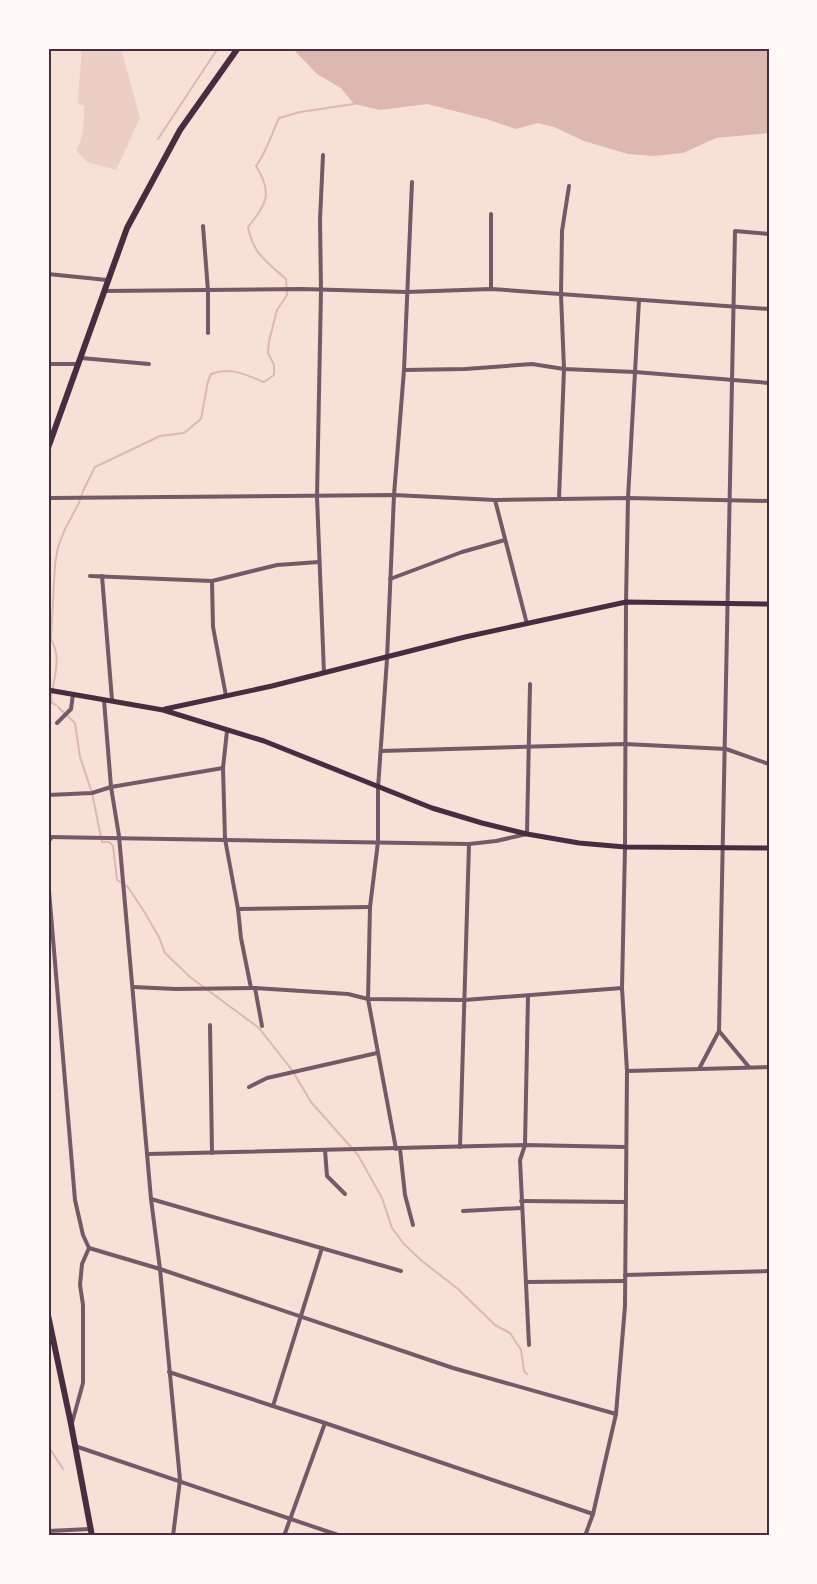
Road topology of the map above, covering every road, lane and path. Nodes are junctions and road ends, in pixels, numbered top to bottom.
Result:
1 (238, 48) edge
2 (323, 155) dead end
3 (412, 182) dead end
4 (569, 186) dead end
5 (491, 214) dead end
6 (203, 226) dead end
7 (769, 234) edge
8 (48, 274) edge
9 (107, 280) junction
10 (491, 289) junction
11 (321, 290) junction
12 (103, 291) junction
13 (208, 291) junction
14 (407, 292) junction
15 (561, 295) junction
16 (639, 300) junction
17 (734, 307) junction
18 (769, 309) edge
19 (208, 333) dead end
20 (79, 361) junction
21 (48, 364) edge
22 (149, 364) dead end
23 (564, 369) junction
24 (404, 370) junction
25 (635, 372) junction
26 (733, 380) junction
27 (769, 382) edge
28 (48, 448) edge
29 (394, 495) junction
30 (317, 497) junction
31 (48, 498) edge
32 (628, 498) junction
33 (559, 499) junction
34 (728, 500) junction
35 (495, 501) junction
36 (769, 501) edge
37 (506, 540) junction
38 (319, 562) junction
39 (90, 576) dead end
40 (102, 576) junction
41 (390, 579) junction
42 (212, 581) junction
43 (627, 602) junction
44 (728, 603) junction
45 (769, 604) edge
46 (527, 624) junction
47 (387, 658) junction
48 (324, 673) junction
49 (530, 684) dead end
50 (48, 690) edge
51 (73, 694) junction
52 (226, 697) junction
53 (104, 699) junction
54 (112, 700) junction
55 (163, 710) junction
56 (57, 723) dead end
57 (227, 731) junction
58 (625, 744) junction
59 (528, 747) junction
60 (726, 749) junction
61 (381, 751) junction
62 (769, 764) edge
63 (223, 768) junction
64 (111, 787) junction
65 (378, 788) junction
66 (48, 795) edge
67 (527, 834) junction
68 (118, 836) junction
69 (50, 837) edge
70 (225, 839) junction
71 (48, 842) edge
72 (378, 842) junction
73 (469, 844) junction
74 (626, 847) junction
75 (724, 848) junction
76 (769, 848) edge
77 (48, 879) edge
78 (370, 908) junction
79 (238, 909) junction
80 (133, 987) junction
81 (253, 988) junction
82 (622, 988) junction
83 (528, 996) junction
84 (368, 999) junction
85 (464, 1000) junction
86 (210, 1025) dead end
87 (262, 1026) dead end
88 (719, 1031) junction
89 (377, 1053) junction
90 (769, 1067) edge
91 (750, 1068) junction
92 (699, 1069) junction
93 (627, 1071) junction
94 (249, 1087) dead end
95 (525, 1145) junction
96 (460, 1147) junction
97 (625, 1147) junction
98 (398, 1149) junction
99 (325, 1150) junction
100 (212, 1152) junction
101 (148, 1154) junction
102 (345, 1194) dead end
103 (151, 1199) junction
104 (521, 1201) junction
105 (625, 1202) junction
106 (521, 1208) junction
107 (463, 1211) dead end
108 (413, 1225) dead end
109 (89, 1248) junction
110 (322, 1248) junction
111 (160, 1269) junction
112 (401, 1270) dead end
113 (769, 1271) edge
114 (625, 1275) junction
115 (625, 1281) junction
116 (526, 1282) junction
117 (48, 1315) edge
118 (300, 1316) junction
119 (529, 1345) dead end
120 (169, 1372) junction
121 (273, 1406) junction
122 (616, 1414) junction
123 (326, 1423) junction
124 (71, 1424) junction
125 (75, 1446) junction
126 (180, 1480) junction
127 (593, 1514) junction
128 (290, 1519) junction
129 (48, 1531) edge
130 (91, 1532) edge
131 (173, 1536) edge
132 (284, 1536) edge
133 (341, 1536) edge
134 (585, 1536) edge

1 - 9 highway
2 - 11 street
3 - 14 street
4 - 15 street
5 - 10 street
6 - 13 street
7 - 17 street
8 - 9 street
9 - 12 highway
10 - 14 street
10 - 15 street
11 - 13 street
11 - 14 street
11 - 30 street
12 - 13 street
12 - 20 highway
13 - 19 street
14 - 24 street
15 - 16 street
15 - 23 street
16 - 17 street
16 - 25 street
17 - 18 street
17 - 26 street
20 - 21 street
20 - 22 street
20 - 28 highway
23 - 24 street
23 - 25 street
23 - 33 street
24 - 29 street
25 - 26 street
25 - 32 street
26 - 27 street
26 - 34 street
29 - 30 street
29 - 35 street
29 - 41 street
30 - 31 street
30 - 38 street
32 - 33 street
32 - 34 street
32 - 43 street
33 - 35 street
34 - 36 street
34 - 44 street
35 - 37 street
37 - 41 street
37 - 46 street
38 - 42 street
38 - 48 street
39 - 40 street
40 - 42 street
40 - 54 street
41 - 47 street
42 - 52 street
43 - 44 main road
43 - 46 main road
43 - 58 street
44 - 45 main road
44 - 60 street
46 - 47 main road
47 - 48 main road
47 - 61 street
48 - 52 main road
49 - 59 street
50 - 51 main road
51 - 53 main road
51 - 56 street
52 - 55 main road
53 - 54 main road
53 - 64 street
54 - 55 main road
55 - 57 main road
57 - 63 street
57 - 65 main road
58 - 59 street
58 - 60 street
58 - 74 street
59 - 61 street
59 - 67 street
60 - 62 street
60 - 75 street
61 - 65 street
63 - 64 street
63 - 70 street
64 - 66 street
64 - 68 street
65 - 67 main road
65 - 72 street
67 - 73 street
67 - 74 main road
68 - 69 street
68 - 70 street
68 - 80 street
69 - 71 street
70 - 72 street
70 - 79 street
72 - 73 street
72 - 78 street
73 - 85 street
74 - 75 main road
74 - 82 street
75 - 76 main road
75 - 88 street
77 - 109 street
78 - 79 street
78 - 84 street
79 - 81 street
80 - 81 street
80 - 101 street
81 - 84 street
81 - 87 street
82 - 83 street
82 - 93 street
83 - 85 street
83 - 95 street
84 - 85 street
84 - 89 street
85 - 96 street
86 - 100 street
88 - 91 street
88 - 92 street
89 - 94 street
89 - 98 street
90 - 91 street
91 - 92 street
92 - 93 street
93 - 97 street
95 - 96 street
95 - 97 street
95 - 104 street
96 - 98 street
97 - 105 street
98 - 99 street
98 - 108 street
99 - 100 street
99 - 102 street
100 - 101 street
101 - 103 street
103 - 110 street
103 - 111 street
104 - 105 street
104 - 106 street
105 - 114 street
106 - 107 street
106 - 116 street
109 - 111 street
109 - 124 street
110 - 112 street
110 - 118 street
111 - 118 street
111 - 120 street
113 - 114 street
114 - 115 street
115 - 116 street
115 - 122 street
116 - 119 street
117 - 124 highway
118 - 121 street
118 - 122 street
120 - 121 street
120 - 126 street
121 - 123 street
122 - 127 street
123 - 127 street
123 - 128 street
124 - 125 highway
125 - 126 street
125 - 130 highway
126 - 128 street
126 - 131 street
127 - 134 street
128 - 132 street
128 - 133 street
129 - 130 street

